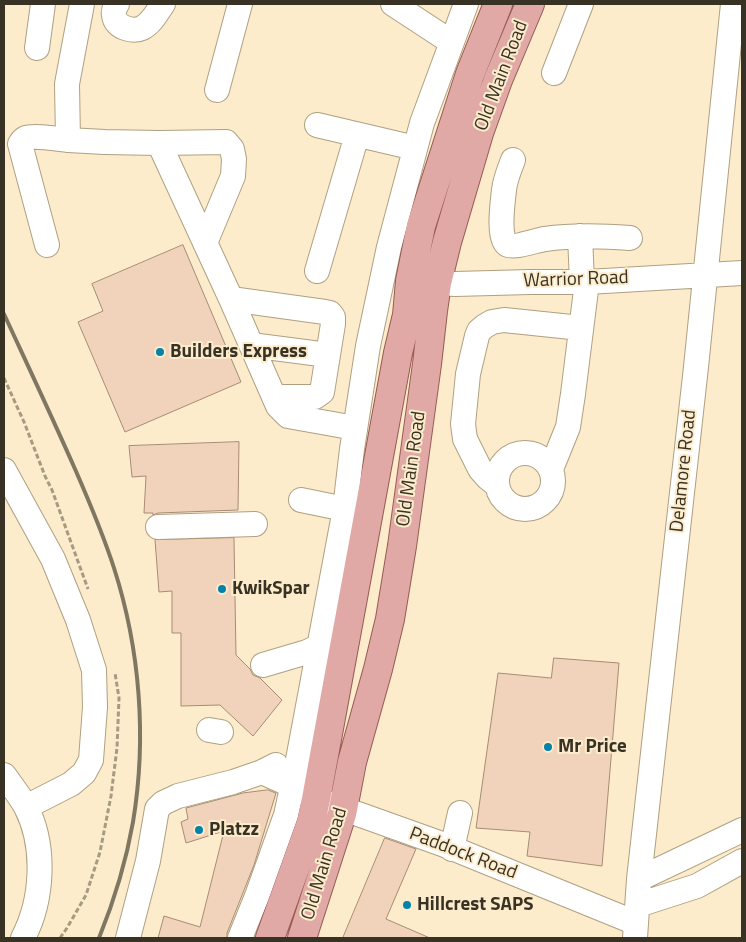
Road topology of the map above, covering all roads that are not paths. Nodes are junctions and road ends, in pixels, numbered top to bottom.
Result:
1 (43, 4) edge
2 (82, 4) edge
3 (117, 4) edge
4 (163, 4) edge
5 (240, 4) edge
6 (393, 4) edge
7 (466, 4) edge
8 (498, 4) edge
9 (530, 4) edge
10 (581, 4) edge
11 (732, 4) edge
12 (451, 42) junction
13 (37, 48) dead end
14 (554, 73) dead end
15 (217, 90) dead end
16 (317, 125) dead end
17 (357, 135) junction
18 (68, 140) junction
19 (193, 142) junction
20 (159, 143) junction
21 (416, 148) junction
22 (513, 160) dead end
23 (181, 190) junction
24 (580, 236) junction
25 (630, 238) dead end
26 (205, 243) junction
27 (47, 245) dead end
28 (318, 271) dead end
29 (742, 273) edge
30 (705, 275) junction
31 (382, 278) junction
32 (410, 281) junction
33 (585, 282) junction
34 (437, 283) junction
35 (231, 299) junction
36 (581, 328) junction
37 (251, 345) junction
38 (328, 355) junction
39 (274, 396) junction
40 (355, 428) junction
41 (551, 469) junction
42 (4, 470) edge
43 (497, 485) junction
44 (301, 500) dead end
45 (345, 510) junction
46 (256, 524) dead end
47 (158, 527) dead end
48 (320, 646) junction
49 (263, 665) dead end
50 (299, 756) junction
51 (262, 772) junction
52 (4, 775) edge
53 (292, 787) junction
54 (316, 799) junction
55 (26, 807) junction
56 (343, 808) junction
57 (460, 813) dead end
58 (742, 830) edge
59 (452, 849) junction
60 (742, 861) edge
61 (639, 878) junction
62 (636, 922) edge
63 (23, 938) edge
64 (128, 938) edge
65 (240, 938) edge
66 (270, 938) edge
67 (302, 938) edge

1 - 13 street
2 - 18 street
3 - 4 street
5 - 15 street
6 - 12 street
7 - 12 street
8 - 32 main road, Old Main Road
9 - 34 main road, Old Main Road
10 - 14 street
11 - 30 street, Delamore Road
12 - 21 street
16 - 17 street
17 - 21 street
17 - 28 street
18 - 20 street
18 - 27 street
19 - 20 street
19 - 23 street
19 - 26 street
20 - 23 street
21 - 31 street
22 - 24 street
23 - 26 street
24 - 25 street
24 - 33 street
26 - 35 street
29 - 30 street, Warrior Road
30 - 33 street, Warrior Road
30 - 61 street, Delamore Road
31 - 32 street, Warrior Road
31 - 40 street
32 - 34 street, Warrior Road
32 - 54 main road, Old Main Road
33 - 34 street, Warrior Road
33 - 36 street
34 - 56 main road, Old Main Road
35 - 37 street
35 - 38 street
36 - 41 street
36 - 43 street
37 - 38 street
37 - 39 street
38 - 39 street
39 - 40 street
40 - 45 street
41 - 43 street
41 - 43 street
42 - 55 street
44 - 45 street
45 - 48 street
46 - 47 street
48 - 49 street
48 - 50 street
50 - 51 street
50 - 53 street
51 - 53 street, Paddock Road
51 - 64 street
52 - 55 street
53 - 54 street, Paddock Road
53 - 65 street
54 - 56 street, Paddock Road
54 - 66 main road, Old Main Road
55 - 63 street
56 - 59 street, Paddock Road
56 - 67 main road, Old Main Road
57 - 59 street
58 - 61 street
59 - 62 street, Paddock Road
60 - 62 street
61 - 62 street, Delamore Road

